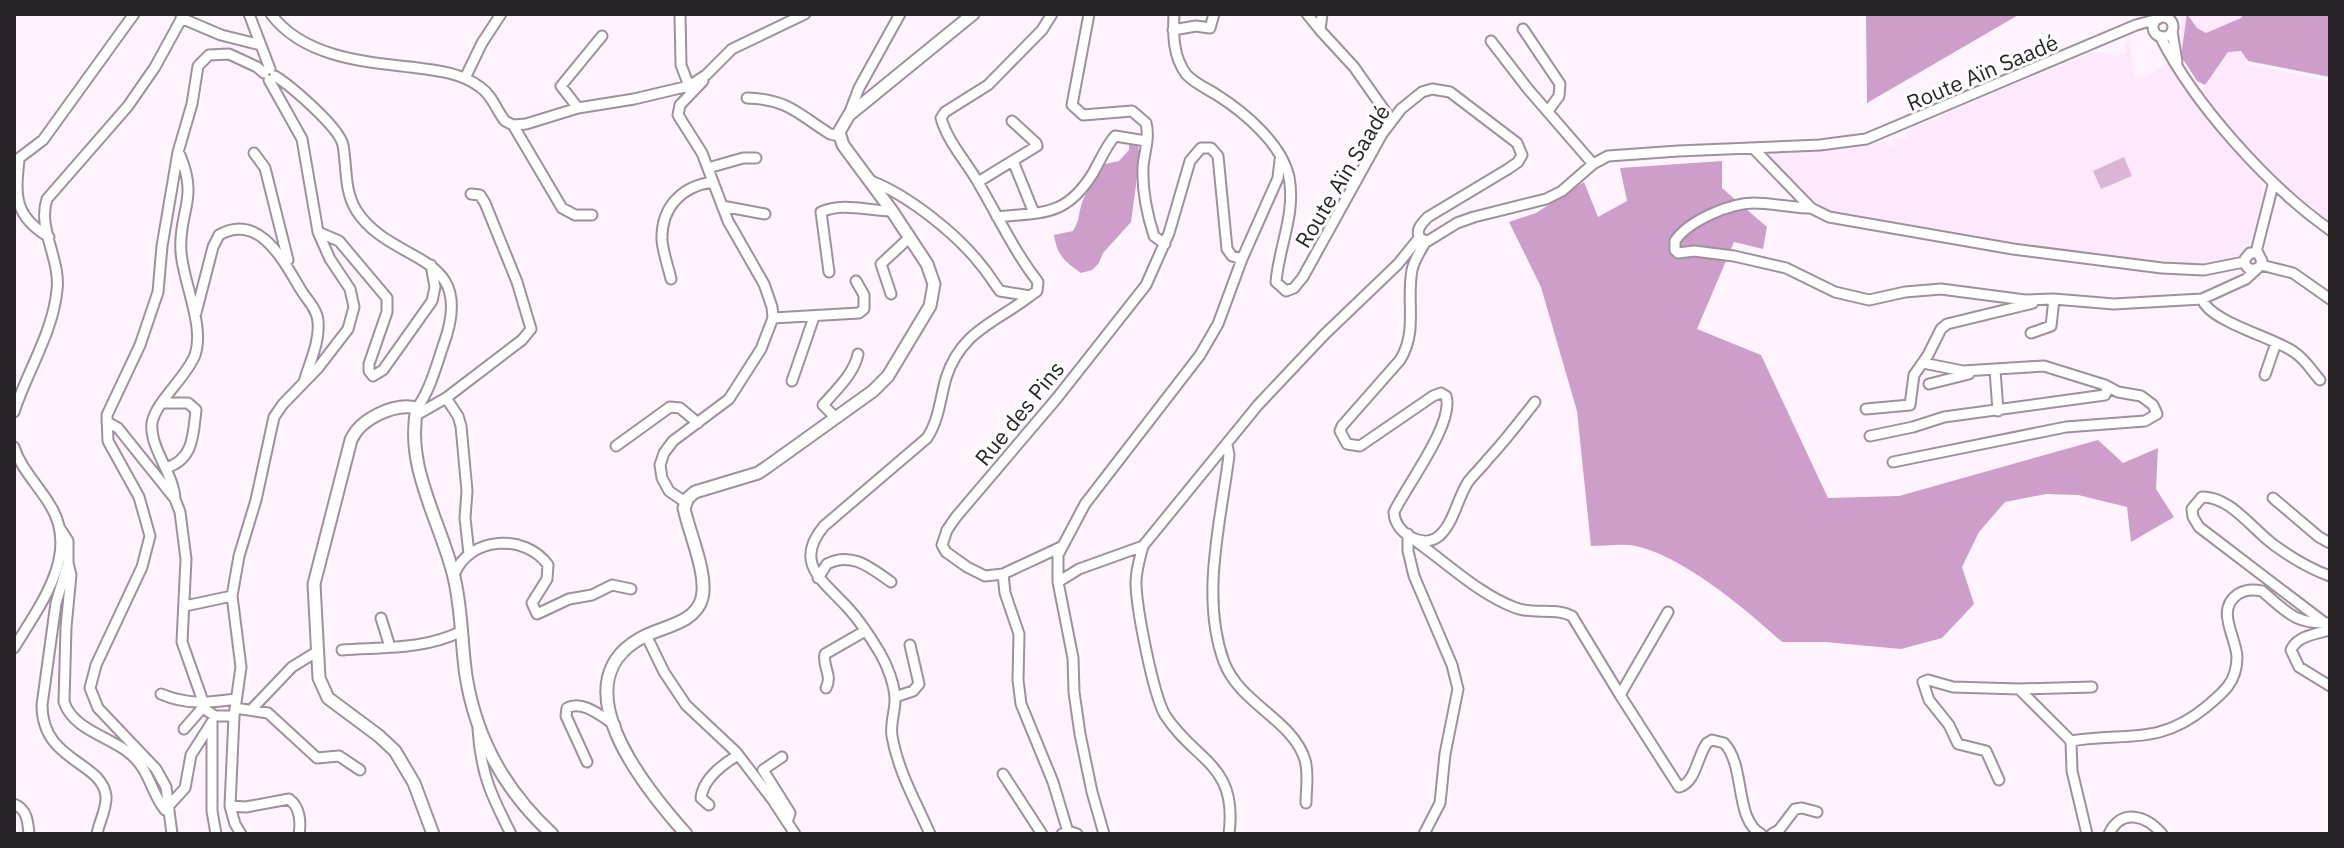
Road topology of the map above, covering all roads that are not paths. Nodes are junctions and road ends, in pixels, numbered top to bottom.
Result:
1 (134, 14) edge
2 (249, 14) edge
3 (271, 14) edge
4 (501, 14) edge
5 (680, 14) edge
6 (805, 14) edge
7 (900, 14) edge
8 (973, 14) edge
9 (1052, 14) edge
10 (1089, 14) edge
11 (1174, 14) edge
12 (1214, 14) edge
13 (1307, 14) edge
14 (1322, 14) edge
15 (182, 16) edge
16 (2162, 17) edge
17 (2174, 23) edge
18 (1523, 29) dead end
19 (2127, 29) junction
20 (1173, 30) junction
21 (1320, 30) junction
22 (2157, 33) junction
23 (602, 36) dead end
24 (1491, 41) dead end
25 (261, 45) junction
26 (2177, 65) junction
27 (270, 75) junction
28 (706, 75) junction
29 (465, 78) junction
30 (689, 86) junction
31 (747, 98) dead end
32 (578, 108) junction
33 (1548, 111) junction
34 (849, 115) junction
35 (1012, 121) dead end
36 (1392, 121) junction
37 (513, 125) junction
38 (839, 136) junction
39 (1146, 141) junction
40 (1753, 148) junction
41 (178, 152) junction
42 (254, 153) dead end
43 (1278, 153) junction
44 (756, 158) dead end
45 (17, 161) edge
46 (1013, 161) junction
47 (1593, 164) junction
48 (708, 168) junction
49 (871, 181) junction
50 (713, 182) junction
51 (978, 182) junction
52 (2273, 185) junction
53 (471, 194) dead end
54 (722, 206) junction
55 (1811, 208) junction
56 (892, 211) junction
57 (1034, 213) junction
58 (765, 214) dead end
59 (592, 215) dead end
60 (997, 217) junction
61 (2330, 230) edge
62 (318, 232) junction
63 (49, 237) junction
64 (910, 237) junction
65 (1422, 239) junction
66 (1165, 244) junction
67 (2256, 252) junction
68 (1242, 259) junction
69 (2244, 262) junction
70 (431, 265) junction
71 (2258, 267) junction
72 (829, 272) dead end
73 (294, 279) junction
74 (671, 279) dead end
75 (856, 281) dead end
76 (891, 294) dead end
77 (1030, 296) junction
78 (2052, 299) junction
79 (2202, 299) junction
80 (2330, 299) edge
81 (195, 317) junction
82 (814, 317) junction
83 (773, 318) junction
84 (2031, 333) dead end
85 (2276, 343) junction
86 (858, 354) dead end
87 (1923, 363) junction
88 (1989, 370) junction
89 (2265, 375) dead end
90 (2320, 380) dead end
91 (792, 381) dead end
92 (1929, 384) dead end
93 (2105, 385) junction
94 (303, 386) junction
95 (446, 398) junction
96 (1535, 402) dead end
97 (163, 403) junction
98 (1866, 409) dead end
99 (418, 411) junction
100 (1998, 411) junction
101 (14, 412) edge
102 (835, 417) junction
103 (107, 422) junction
104 (698, 423) junction
105 (1870, 436) dead end
106 (1227, 445) junction
107 (616, 446) dead end
108 (14, 447) edge
109 (1893, 462) dead end
110 (166, 468) junction
111 (2273, 498) dead end
112 (175, 499) junction
113 (685, 502) junction
114 (61, 530) junction
115 (1411, 537) junction
116 (2330, 543) edge
117 (1143, 546) junction
118 (1061, 547) junction
119 (469, 554) junction
120 (68, 563) junction
121 (1003, 574) junction
122 (454, 575) junction
123 (2330, 576) edge
124 (1057, 577) junction
125 (818, 578) junction
126 (58, 580) junction
127 (891, 582) dead end
128 (631, 589) dead end
129 (232, 596) junction
130 (185, 606) junction
131 (1668, 612) dead end
132 (381, 618) dead end
133 (2328, 625) edge
134 (462, 631) junction
135 (865, 631) junction
136 (646, 635) junction
137 (910, 645) dead end
138 (390, 647) junction
139 (14, 648) edge
140 (342, 650) dead end
141 (318, 651) junction
142 (2330, 686) edge
143 (2092, 687) dead end
144 (826, 688) dead end
145 (2019, 689) junction
146 (161, 694) dead end
147 (1620, 695) junction
148 (895, 697) junction
149 (204, 705) junction
150 (235, 708) junction
151 (252, 709) junction
152 (212, 719) junction
153 (615, 725) junction
154 (478, 726) junction
155 (184, 729) dead end
156 (2071, 741) junction
157 (738, 755) junction
158 (782, 757) dead end
159 (587, 762) dead end
160 (360, 770) dead end
161 (1003, 774) dead end
162 (1999, 780) dead end
163 (1306, 803) dead end
164 (14, 804) edge
165 (709, 805) dead end
166 (230, 806) junction
167 (169, 808) junction
168 (1817, 812) dead end
169 (787, 822) junction
170 (1069, 833) edge
171 (29, 834) edge
172 (97, 834) edge
173 (172, 834) edge
174 (216, 834) edge
175 (241, 834) edge
176 (299, 834) edge
177 (433, 834) edge
178 (511, 834) edge
179 (552, 834) edge
180 (686, 834) edge
181 (795, 834) edge
182 (930, 834) edge
183 (1042, 834) edge
184 (1104, 834) edge
185 (1229, 834) edge
186 (1424, 834) edge
187 (1761, 834) edge
188 (1772, 834) edge
189 (2087, 834) edge
190 (2109, 834) edge
191 (2162, 834) edge

1 - 45 street
2 - 25 street
3 - 29 street
4 - 29 street
5 - 30 street
6 - 28 street
7 - 34 street
8 - 34 main road
9 - 51 street
10 - 39 street
11 - 20 street, Route Aïn Saadé
12 - 20 street
13 - 21 street
14 - 21 street
15 - 25 street
15 - 63 street
16 - 17 street
16 - 19 street, Route Aïn Saadé
16 - 22 street
17 - 22 street
17 - 26 street
18 - 33 street
19 - 22 street
19 - 40 street, Route Aïn Saadé
20 - 43 street, Route Aïn Saadé
21 - 36 street
22 - 26 street
23 - 32 street
24 - 33 street
25 - 27 street
26 - 52 street
27 - 41 street
27 - 62 street
27 - 70 street
28 - 30 street
28 - 48 street
29 - 37 street
30 - 32 street
31 - 38 street
32 - 37 street
33 - 47 street
34 - 38 main road
35 - 46 street
36 - 43 street, Route Aïn Saadé
36 - 65 street, Route Aïn Saadé
37 - 59 street
38 - 49 main road
39 - 57 street
39 - 66 street
40 - 47 street, Route Aïn Saadé
40 - 55 street
41 - 81 street
41 - 103 street
42 - 73 street
43 - 68 street
44 - 48 street
45 - 63 street
46 - 51 street
46 - 57 street
47 - 65 street, Route Aïn Saadé
48 - 50 street
49 - 56 main road
49 - 77 street
50 - 54 street
50 - 74 street
51 - 60 street
52 - 61 street
52 - 67 street
53 - 95 street
54 - 58 street
54 - 83 street
55 - 69 street
55 - 78 street
56 - 64 main road
56 - 72 street
57 - 60 street
60 - 77 street
62 - 70 street
62 - 94 street
63 - 101 street
64 - 76 street
64 - 102 main road
65 - 106 street
65 - 115 street
66 - 68 street
66 - 121 street, Rue des Pins
67 - 69 street
67 - 71 street
68 - 118 street
69 - 71 street
70 - 99 street
71 - 79 street
71 - 80 street
73 - 81 street
73 - 94 street
75 - 82 street
77 - 125 street
78 - 79 street
78 - 84 street
78 - 87 street
79 - 85 street
81 - 97 street
82 - 83 street
82 - 91 street
83 - 104 street
85 - 89 street
85 - 90 street
86 - 102 street
87 - 88 street
87 - 98 street
88 - 92 street
88 - 93 street
88 - 100 street
93 - 100 street
93 - 109 street
94 - 129 street
95 - 99 street
95 - 119 street
96 - 115 street
97 - 110 street
97 - 110 street
99 - 122 main road
99 - 141 main road
100 - 105 street
102 - 113 main road
103 - 112 street
103 - 167 street
104 - 107 street
104 - 113 street
106 - 117 street
106 - 163 street
108 - 114 street
110 - 112 street
111 - 116 street
112 - 130 street
113 - 136 main road
114 - 120 street
114 - 126 street
115 - 147 street
115 - 186 street
117 - 124 street
117 - 185 street
118 - 121 street
118 - 124 street
119 - 122 street
119 - 128 street
120 - 126 street
120 - 167 street
121 - 170 street
122 - 134 main road
123 - 133 street
124 - 184 street
125 - 127 street
125 - 135 street
126 - 139 street
126 - 172 street
129 - 130 street
129 - 150 street
130 - 149 street
131 - 147 street
132 - 138 street
133 - 142 street
133 - 156 street
134 - 138 street
134 - 154 main road
135 - 144 street
135 - 148 street
136 - 153 main road
136 - 157 street
137 - 148 street
138 - 140 street
141 - 151 street
141 - 177 main road
143 - 145 street
145 - 156 street
145 - 162 street
146 - 149 street
147 - 187 street
148 - 182 street
149 - 150 street
149 - 152 street
149 - 155 street
150 - 151 street
150 - 152 street
150 - 166 street
151 - 160 street
152 - 167 street
152 - 174 street
153 - 159 street
153 - 180 main road
154 - 178 street
154 - 179 main road
156 - 189 street
157 - 165 street
157 - 169 street
158 - 169 street
161 - 183 street
164 - 171 street
166 - 175 street
166 - 176 street
167 - 173 street
168 - 188 street
169 - 181 street
190 - 191 street

